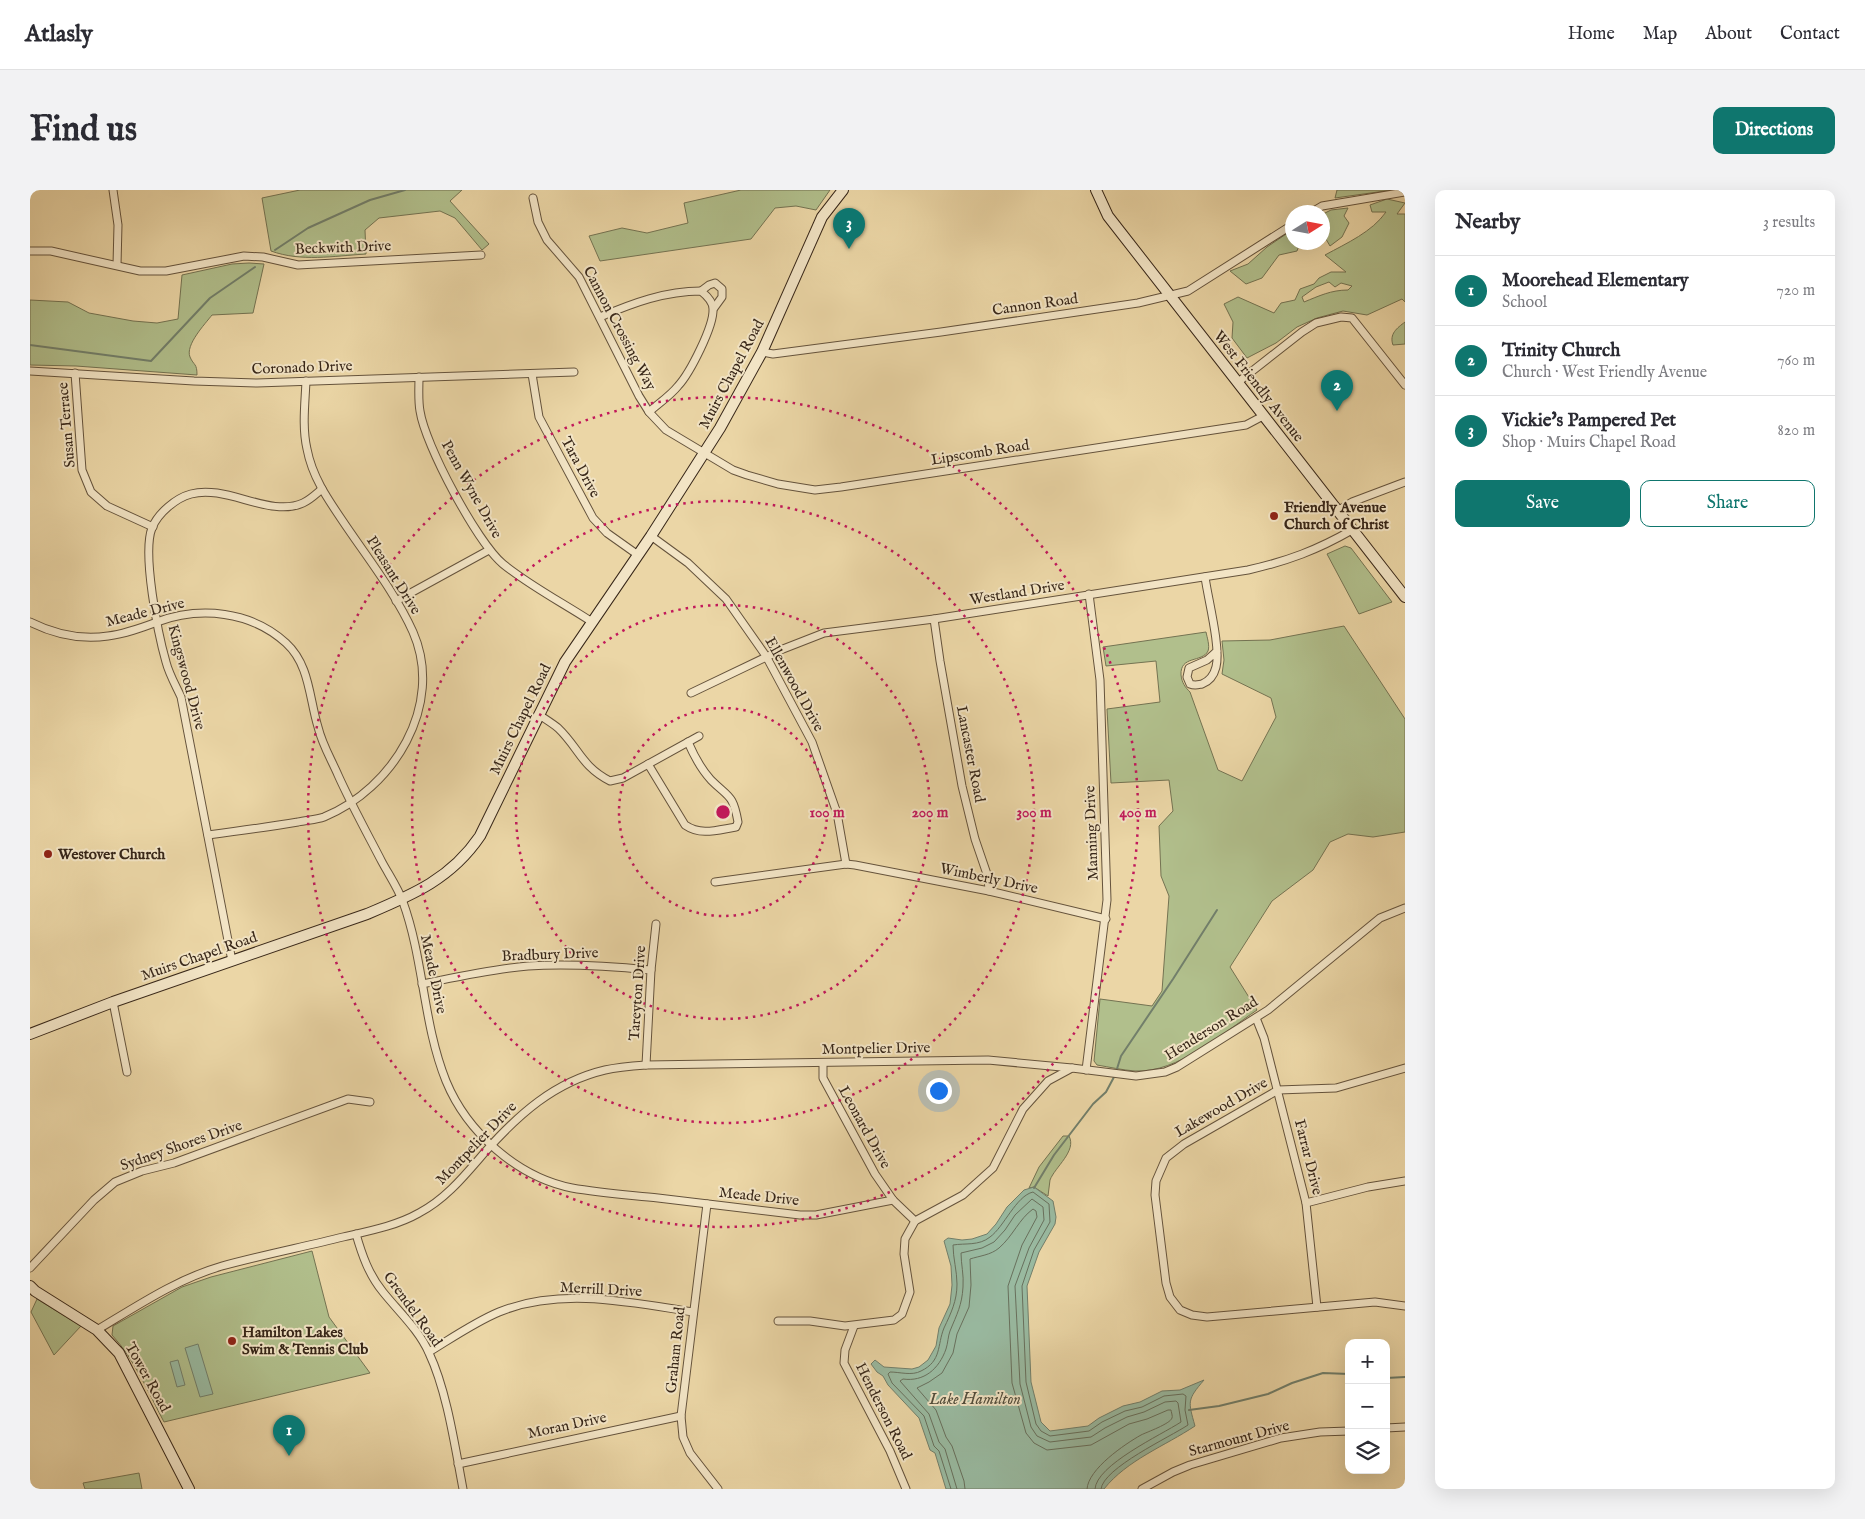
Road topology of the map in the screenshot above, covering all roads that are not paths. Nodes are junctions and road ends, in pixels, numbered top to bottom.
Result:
1 (113, 190) edge
2 (842, 190) edge
3 (1096, 190) edge
4 (1405, 192) edge
5 (533, 198) dead end
6 (1328, 205) edge
7 (1285, 229) edge
8 (30, 251) edge
9 (481, 255) dead end
10 (117, 265) junction
11 (701, 291) junction
12 (1169, 294) junction
13 (714, 308) junction
14 (600, 317) junction
15 (762, 352) junction
16 (30, 371) edge
17 (574, 372) dead end
18 (75, 373) junction
19 (532, 374) junction
20 (419, 377) junction
21 (306, 381) junction
22 (1237, 383) junction
23 (1405, 385) edge
24 (649, 412) junction
25 (1263, 416) junction
26 (705, 453) junction
27 (1405, 482) edge
28 (322, 489) junction
29 (1337, 510) junction
30 (153, 527) junction
31 (1352, 530) junction
32 (651, 536) junction
33 (489, 550) junction
34 (638, 555) junction
35 (1205, 577) junction
36 (1404, 593) edge
37 (1089, 594) junction
38 (396, 600) junction
39 (934, 619) junction
40 (30, 622) edge
41 (157, 622) junction
42 (592, 622) junction
43 (1217, 651) junction
44 (766, 656) junction
45 (690, 693) dead end
46 (538, 714) junction
47 (699, 736) dead end
48 (688, 742) junction
49 (648, 764) junction
50 (350, 802) junction
51 (208, 835) junction
52 (846, 864) junction
53 (715, 882) dead end
54 (989, 891) junction
55 (402, 899) junction
56 (1405, 908) edge
57 (1106, 919) junction
58 (656, 924) dead end
59 (232, 961) junction
60 (651, 970) junction
61 (422, 984) junction
62 (112, 1002) junction
63 (1256, 1018) junction
64 (30, 1034) edge
65 (823, 1063) junction
66 (646, 1065) junction
67 (1072, 1068) junction
68 (1405, 1068) edge
69 (1086, 1070) junction
70 (127, 1072) dead end
71 (1278, 1090) junction
72 (370, 1102) dead end
73 (492, 1146) junction
74 (1405, 1181) edge
75 (893, 1200) junction
76 (1306, 1203) junction
77 (707, 1204) junction
78 (915, 1221) junction
79 (356, 1234) junction
80 (30, 1268) edge
81 (30, 1286) edge
82 (1405, 1306) edge
83 (1317, 1307) junction
84 (693, 1312) junction
85 (778, 1321) dead end
86 (854, 1326) junction
87 (97, 1330) junction
88 (429, 1352) junction
89 (682, 1416) junction
90 (1405, 1427) edge
91 (1390, 1428) edge
92 (1345, 1431) edge
93 (458, 1464) junction
94 (189, 1489) edge
95 (463, 1489) edge
96 (718, 1489) edge
97 (906, 1489) edge
98 (1142, 1489) edge

1 - 10 street
2 - 15 main road, Muirs Chapel Road
3 - 12 main road, West Friendly Avenue
4 - 6 street
5 - 14 street, Cannon Crossing Way
7 - 12 street, Cannon Road
8 - 10 street, Beckwith Drive
9 - 10 street, Beckwith Drive
11 - 13 street
11 - 13 street
11 - 14 street
12 - 15 street, Cannon Road
12 - 22 main road, West Friendly Avenue
13 - 24 street
14 - 24 street, Cannon Crossing Way
15 - 26 main road, Muirs Chapel Road
16 - 18 street, Coronado Drive
17 - 19 street, Coronado Drive
18 - 21 street, Coronado Drive
18 - 30 street, Susan Terrace
19 - 20 street, Coronado Drive
19 - 34 street, Tara Drive
20 - 21 street, Coronado Drive
20 - 33 street, Penn Wyne Drive
21 - 28 street, Pleasant Drive
22 - 23 street
22 - 25 main road, West Friendly Avenue
24 - 26 street, Cannon Crossing Way
25 - 26 street, Lipscomb Road
25 - 29 main road, West Friendly Avenue
26 - 32 main road, Muirs Chapel Road
27 - 29 street
28 - 30 street, Kingswood Drive
28 - 38 street, Pleasant Drive
29 - 31 main road, West Friendly Avenue
30 - 41 street, Kingswood Drive
31 - 35 street, Westland Drive
31 - 36 main road, West Friendly Avenue
32 - 34 main road, Muirs Chapel Road
32 - 44 street, Ellenwood Drive
33 - 38 street
33 - 42 street, Penn Wyne Drive
34 - 42 main road, Muirs Chapel Road
35 - 37 street, Westland Drive
35 - 43 street
37 - 39 street, Westland Drive
37 - 57 street, Manning Drive
38 - 50 street, Pleasant Drive
39 - 44 street, Westland Drive
39 - 54 street, Lancaster Road
40 - 41 street, Meade Drive
41 - 50 street, Meade Drive
41 - 51 street, Kingswood Drive
42 - 46 main road, Muirs Chapel Road
43 - 43 street
44 - 45 street, Westland Drive
44 - 52 street, Ellenwood Drive
46 - 49 street
46 - 55 main road, Muirs Chapel Road
47 - 48 street
48 - 49 street
48 - 49 street
50 - 51 street, Pleasant Drive
50 - 55 street, Meade Drive
51 - 59 street, Kingswood Drive
52 - 53 street
52 - 54 street, Wimberly Drive
54 - 57 street, Wimberly Drive
55 - 59 main road, Muirs Chapel Road
55 - 61 street, Meade Drive
56 - 63 street, Henderson Road
57 - 69 street, Manning Drive
58 - 60 street, Tareyton Drive
59 - 62 main road, Muirs Chapel Road
60 - 61 street, Bradbury Drive
60 - 66 street, Tareyton Drive
61 - 73 street, Meade Drive
62 - 64 main road, Muirs Chapel Road
62 - 70 street
63 - 69 street, Henderson Road
63 - 71 street, Farrar Drive
65 - 66 street, Montpelier Drive
65 - 67 street, Montpelier Drive
65 - 75 street, Leonard Drive
66 - 73 street, Montpelier Drive
67 - 69 street, Henderson Road
67 - 78 street
68 - 71 street, Lakewood Drive
71 - 76 street, Farrar Drive
71 - 83 street, Lakewood Drive
72 - 80 street, Sydney Shores Drive
73 - 77 street, Meade Drive
73 - 79 street, Montpelier Drive
74 - 76 street
75 - 77 street, Meade Drive
75 - 78 street
76 - 83 street, Farrar Drive
77 - 84 street, Graham Road
78 - 86 street
79 - 87 street, Montpelier Drive
79 - 88 street, Grendel Road
81 - 87 main road, Tower Road
82 - 83 street, Lakewood Drive
84 - 88 street, Merrill Drive
84 - 89 street, Graham Road
85 - 86 street
86 - 97 street, Henderson Road
87 - 94 main road, Tower Road
88 - 93 street, Grendel Road
89 - 93 street, Moran Drive
89 - 96 street, Graham Road
90 - 91 street
92 - 98 street, Starmount Drive
93 - 95 street, Grendel Road

